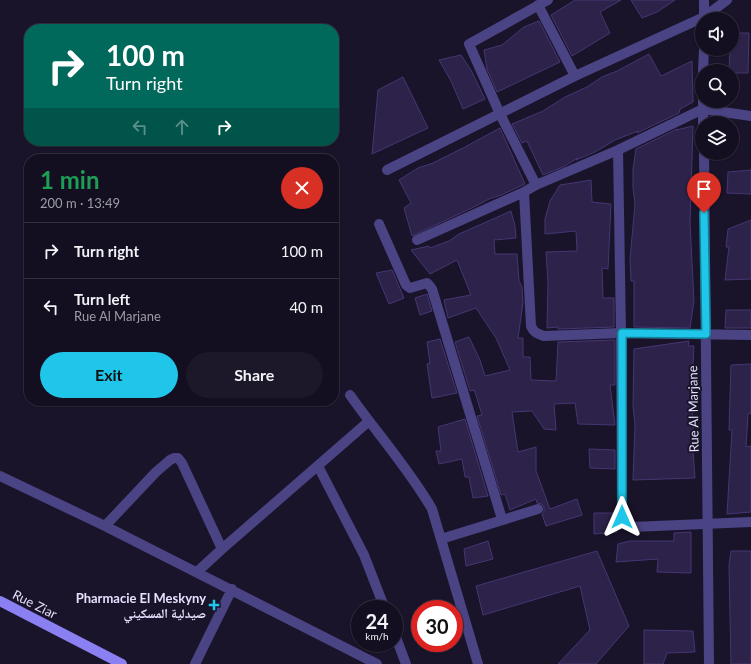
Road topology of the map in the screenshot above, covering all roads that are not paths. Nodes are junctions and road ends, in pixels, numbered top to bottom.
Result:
1 (548, 0) edge
2 (704, 0) edge
3 (727, 0) edge
4 (538, 6) junction
5 (704, 12) edge
6 (712, 12) edge
7 (695, 22) edge
8 (574, 76) junction
9 (697, 108) edge
10 (716, 108) edge
11 (500, 114) junction
12 (751, 116) edge
13 (618, 150) junction
14 (704, 160) edge
15 (387, 170) dead end
16 (536, 185) junction
17 (524, 192) junction
18 (379, 224) dead end
19 (417, 240) dead end
20 (622, 333) junction
21 (706, 334) junction
22 (751, 335) edge
23 (350, 395) dead end
24 (368, 422) junction
25 (318, 466) junction
26 (0, 476) edge
27 (538, 509) dead end
28 (502, 519) junction
29 (751, 522) edge
30 (708, 524) junction
31 (105, 526) junction
32 (441, 539) junction
33 (222, 549) junction
34 (197, 572) junction
35 (232, 590) junction
36 (382, 600) edge
37 (0, 601) edge
38 (402, 652) edge
39 (122, 664) edge
40 (195, 664) edge
41 (378, 664) edge
42 (406, 664) edge
43 (478, 664) edge
44 (709, 664) edge

1 - 4 street
2 - 5 street
3 - 6 street
4 - 8 street
4 - 11 street
7 - 8 street
8 - 11 street
9 - 13 street
10 - 12 street
11 - 15 street
11 - 16 street
13 - 16 street
13 - 20 street
14 - 21 street, Rue Al Marjane
16 - 17 street
17 - 19 street
17 - 20 street
18 - 28 street
20 - 21 street
20 - 30 street
21 - 22 street
21 - 30 street, Rue Al Marjane
23 - 24 street
24 - 25 street
24 - 32 street
25 - 33 street
25 - 36 street
26 - 31 street
27 - 28 street
28 - 32 street
29 - 30 street
30 - 44 street, Rue Al Marjane
31 - 33 street
31 - 34 street
32 - 43 street
33 - 34 street
34 - 35 street
35 - 40 street
35 - 41 street
37 - 39 main road, Rue Ziar
38 - 42 street

